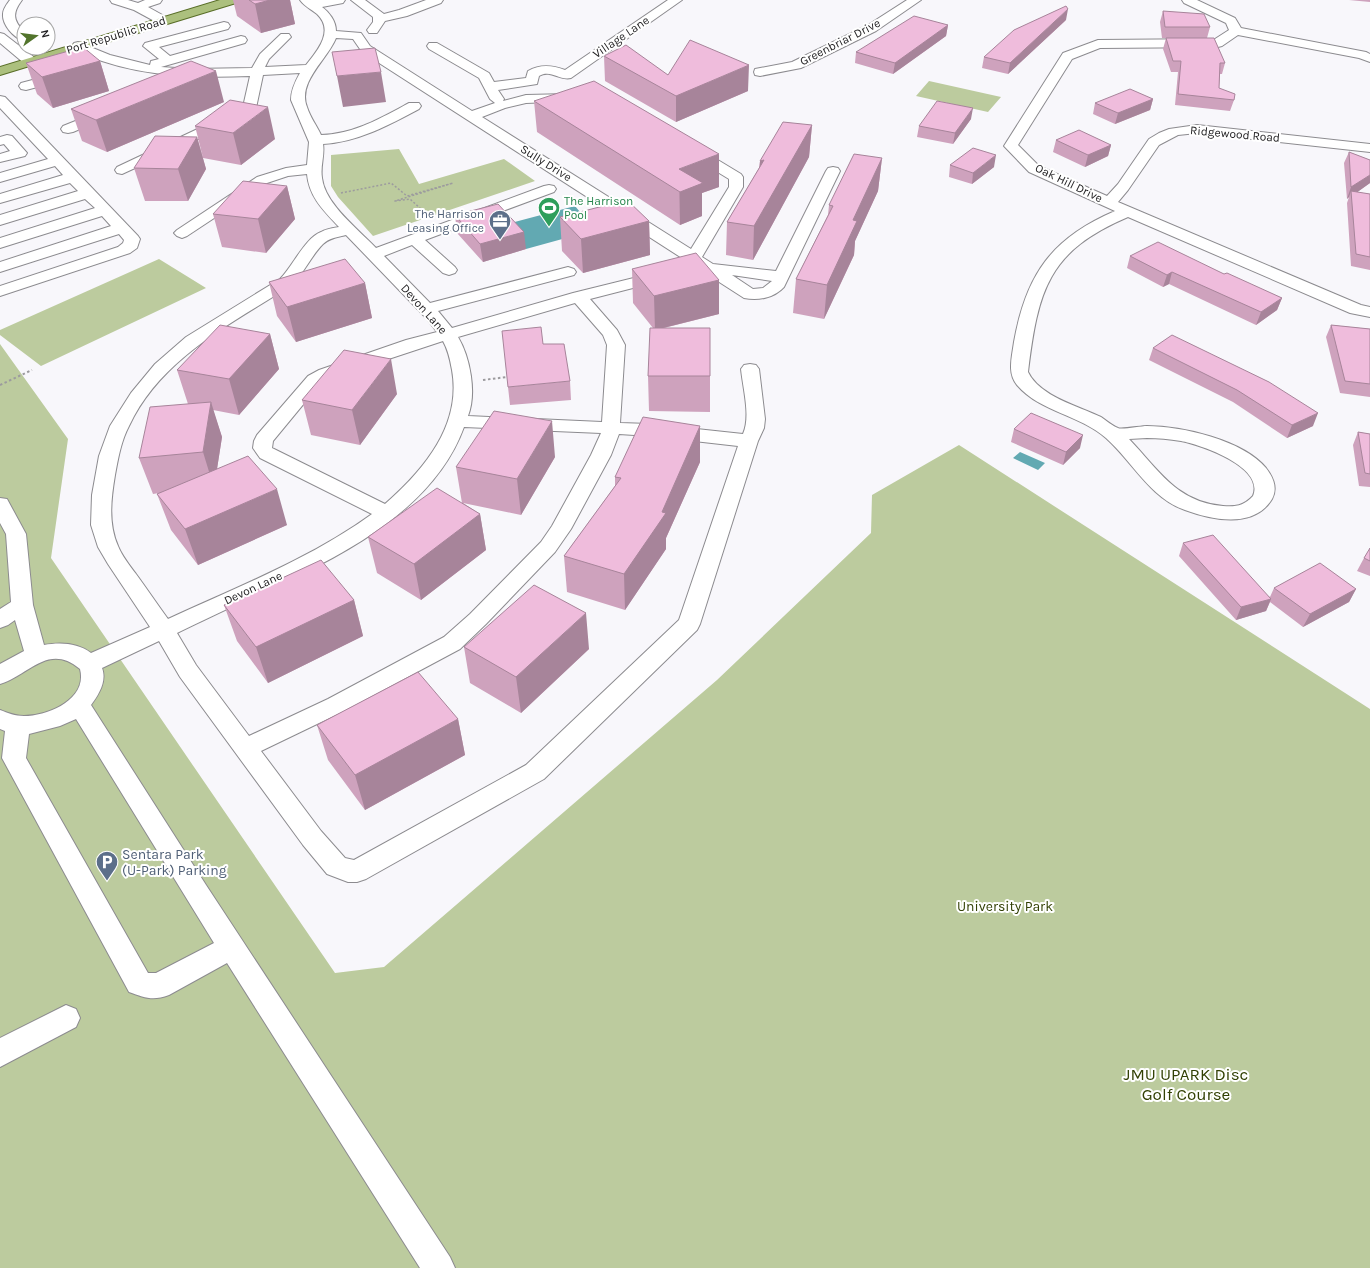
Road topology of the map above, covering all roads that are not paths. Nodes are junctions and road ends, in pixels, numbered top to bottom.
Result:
1 (16, 0) edge
2 (116, 0) edge
3 (156, 0) edge
4 (339, 0) edge
5 (357, 0) edge
6 (437, 0) edge
7 (676, 0) edge
8 (915, 0) edge
9 (1188, 0) edge
10 (227, 1) edge
11 (310, 2) edge
12 (138, 7) junction
13 (379, 19) junction
14 (162, 20) junction
15 (5, 26) edge
16 (224, 26) dead end
17 (1236, 31) junction
18 (16, 32) edge
19 (331, 34) junction
20 (357, 36) junction
21 (0, 37) edge
22 (285, 37) dead end
23 (241, 40) dead end
24 (78, 46) junction
25 (433, 46) dead end
26 (1370, 58) edge
27 (169, 60) junction
28 (30, 61) junction
29 (116, 62) junction
30 (94, 68) dead end
31 (143, 68) junction
32 (311, 68) junction
33 (0, 71) edge
34 (256, 71) junction
35 (79, 72) edge
36 (760, 72) dead end
37 (188, 73) junction
38 (26, 86) dead end
39 (168, 86) edge
40 (490, 87) junction
41 (582, 99) edge
42 (0, 100) edge
43 (501, 105) junction
44 (414, 106) dead end
45 (118, 108) edge
46 (471, 116) junction
47 (68, 129) dead end
48 (316, 140) junction
49 (0, 141) edge
50 (682, 145) edge
51 (44, 146) junction
52 (1370, 148) edge
53 (20, 153) junction
54 (0, 158) edge
55 (58, 161) junction
56 (122, 170) dead end
57 (314, 170) junction
58 (833, 171) dead end
59 (73, 177) junction
60 (0, 178) edge
61 (549, 188) dead end
62 (88, 193) junction
63 (0, 199) edge
64 (1109, 203) junction
65 (105, 210) junction
66 (1129, 211) junction
67 (0, 220) edge
68 (121, 228) junction
69 (349, 229) junction
70 (182, 233) dead end
71 (413, 238) junction
72 (0, 243) edge
73 (373, 254) junction
74 (694, 257) junction
75 (0, 267) edge
76 (449, 270) dead end
77 (568, 272) dead end
78 (671, 274) edge
79 (0, 291) edge
80 (579, 297) junction
81 (426, 309) junction
82 (1370, 312) edge
83 (447, 334) junction
84 (750, 369) dead end
85 (458, 421) junction
86 (611, 427) junction
87 (1114, 434) junction
88 (749, 441) junction
89 (0, 504) edge
90 (387, 513) junction
91 (22, 605) junction
92 (0, 620) edge
93 (164, 630) junction
94 (36, 655) junction
95 (89, 664) junction
96 (0, 676) edge
97 (77, 705) junction
98 (9, 722) edge
99 (246, 748) junction
100 (232, 947) junction
101 (66, 1018) dead end
102 (0, 1053) edge
103 (439, 1268) edge

1 - 15 street
2 - 12 street
3 - 12 street
4 - 11 street
5 - 13 street
6 - 13 street
7 - 40 street, Village Lane
8 - 36 street, Greenbriar Drive
9 - 17 street
10 - 14 main road, Port Republic Road
11 - 19 street
12 - 14 street
13 - 20 street
14 - 24 main road, Port Republic Road
15 - 18 street
16 - 27 street
17 - 26 street
17 - 64 street, Oak Hill Drive
19 - 20 street
19 - 32 street, Devon Lane
20 - 46 street, Sully Drive
21 - 28 street
22 - 34 street
23 - 27 street
24 - 28 main road, Port Republic Road
24 - 29 street
25 - 40 street
27 - 31 street
28 - 33 main road, Port Republic Road
29 - 30 street
29 - 31 street
31 - 37 street
32 - 34 street
32 - 48 street, Devon Lane
34 - 37 street
34 - 56 street
35 - 38 street
37 - 39 street
40 - 43 street
41 - 43 street
42 - 51 street
43 - 46 street
44 - 48 street
45 - 47 street
46 - 74 street, Sully Drive
48 - 57 street, Devon Lane
49 - 53 street
50 - 74 street
51 - 53 street
51 - 55 street
52 - 64 street, Ridgewood Road
53 - 54 street
55 - 59 street
55 - 60 street
57 - 69 street, Devon Lane
57 - 70 street
58 - 74 street, Sully Drive
59 - 62 street
59 - 63 street
61 - 71 street
62 - 65 street
62 - 67 street
64 - 66 street, Oak Hill Drive
65 - 68 street
65 - 72 street
66 - 82 street, Oak Hill Drive
66 - 87 street
68 - 75 street
68 - 79 street
69 - 73 street, Devon Lane
69 - 93 street
71 - 73 street
71 - 76 street
73 - 81 street, Devon Lane
77 - 81 street
78 - 80 street
80 - 83 street
80 - 86 street
81 - 83 street, Devon Lane
83 - 85 street, Devon Lane
83 - 90 street
84 - 88 street
85 - 86 street
85 - 90 street, Devon Lane
86 - 88 street
86 - 99 street
87 - 87 street
88 - 99 street
89 - 91 street
90 - 93 street, Devon Lane
91 - 92 street
91 - 94 street
93 - 95 street, Devon Lane
93 - 99 street
94 - 95 street
94 - 96 street
95 - 97 street
97 - 98 street
97 - 100 street
98 - 100 street
100 - 103 street
101 - 102 street

